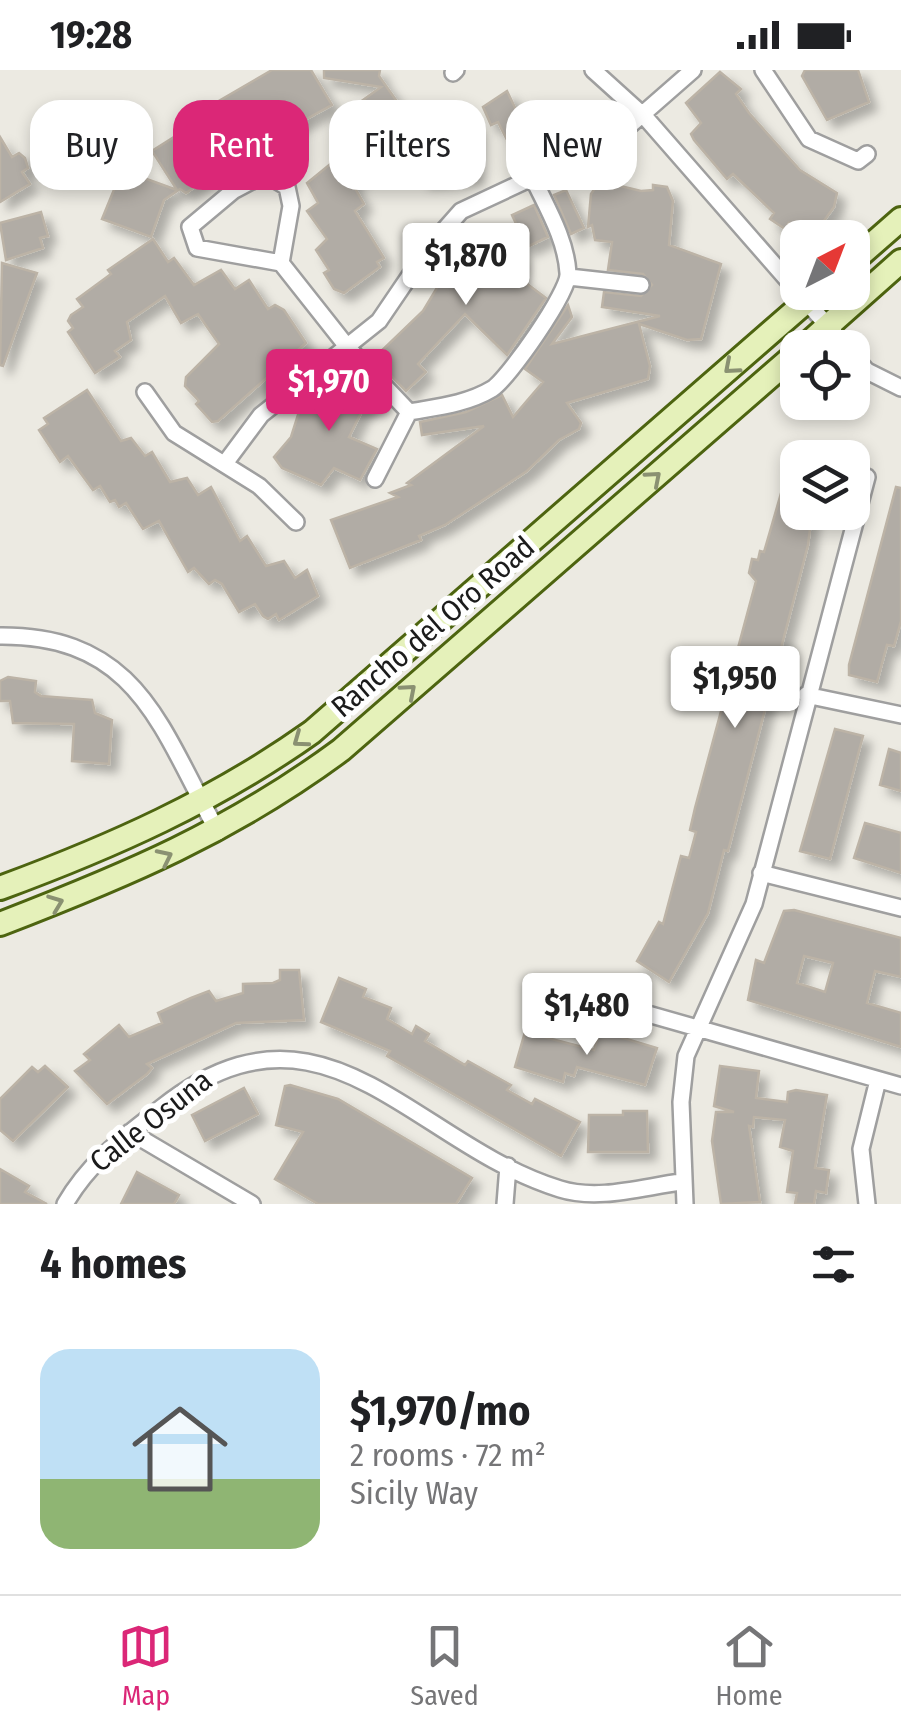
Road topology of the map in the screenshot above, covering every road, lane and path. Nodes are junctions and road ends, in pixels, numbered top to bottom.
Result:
1 (593, 70) edge
2 (693, 70) edge
3 (763, 70) edge
4 (645, 117) junction
5 (637, 123) edge
6 (868, 154) dead end
7 (508, 190) edge
8 (539, 190) edge
9 (901, 219) edge
10 (870, 246) edge
11 (901, 262) edge
12 (281, 263) junction
13 (780, 264) edge
14 (569, 277) junction
15 (642, 285) dead end
16 (797, 310) edge
17 (818, 310) edge
18 (827, 326) junction
19 (822, 330) edge
20 (831, 330) edge
21 (349, 349) junction
22 (780, 367) edge
23 (870, 372) edge
24 (901, 388) edge
25 (145, 392) dead end
26 (409, 412) junction
27 (226, 462) junction
28 (375, 479) dead end
29 (296, 522) dead end
30 (852, 530) edge
31 (0, 636) edge
32 (806, 695) junction
33 (901, 715) edge
34 (202, 802) junction
35 (218, 832) junction
36 (762, 873) junction
37 (0, 888) edge
38 (901, 908) edge
39 (0, 924) edge
40 (539, 984) dead end
41 (697, 1027) junction
42 (878, 1080) junction
43 (901, 1086) edge
44 (130, 1132) junction
45 (508, 1166) junction
46 (681, 1182) junction
47 (65, 1204) edge
48 (252, 1204) edge
49 (505, 1204) edge
50 (685, 1204) edge
51 (867, 1204) edge

1 - 4 street
2 - 4 street
3 - 6 street
4 - 5 street
4 - 13 street
7 - 21 street
8 - 14 street
9 - 10 main road
11 - 18 main road, Rancho del Oro Road
12 - 12 street
12 - 21 street
14 - 15 street
14 - 26 street
16 -> 34 main road, Rancho del Oro Road
17 - 18 street
18 - 19 main road, Rancho del Oro Road
18 - 20 street
21 - 26 street
21 - 27 street
35 -> 22 main road, Rancho del Oro Road
23 - 24 street
25 - 27 street
26 - 28 street
27 - 29 street
30 - 32 street
31 - 34 street
32 - 33 street
32 - 36 street
34 - 35 street
34 - 37 main road, Rancho del Oro Road
39 -> 35 main road, Rancho del Oro Road
36 - 38 street
36 - 41 street
40 - 41 street
41 - 42 street
41 - 46 street
42 - 43 street
42 - 51 street
44 - 45 street, Calle Osuna
44 - 47 street, Calle Osuna
44 - 48 street
45 - 46 street, Calle Osuna
45 - 49 street
46 - 50 street

